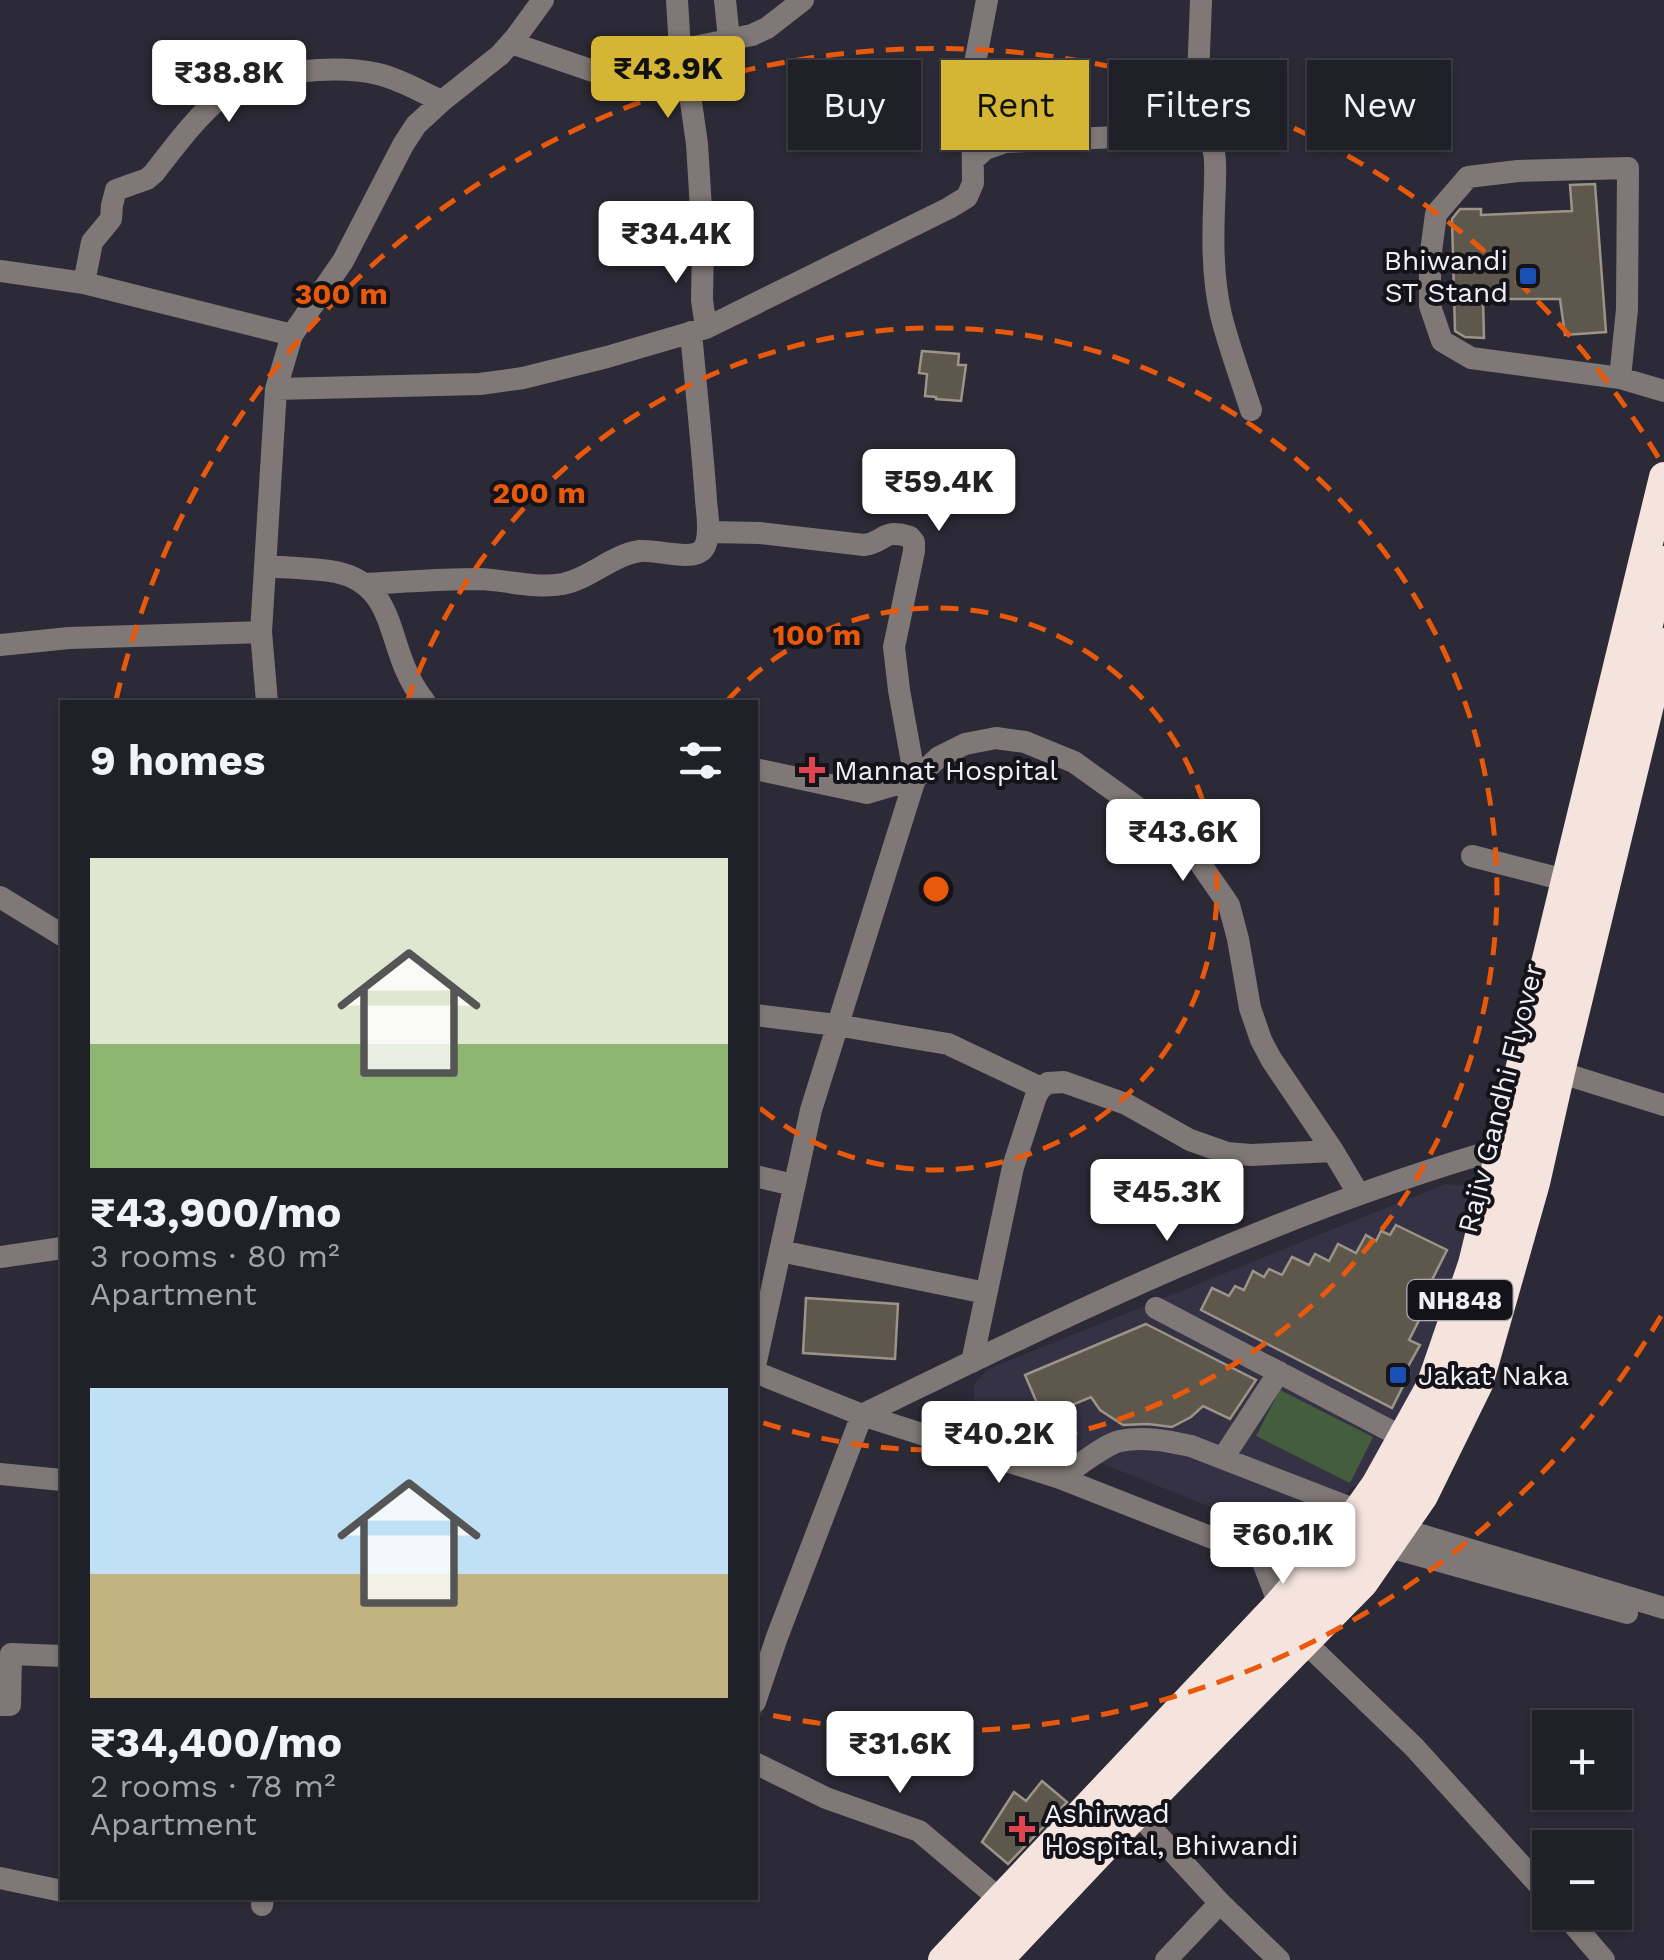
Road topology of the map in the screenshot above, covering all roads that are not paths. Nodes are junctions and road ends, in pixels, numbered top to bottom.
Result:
1 (543, 0) edge
2 (677, 0) edge
3 (725, 0) edge
4 (803, 0) edge
5 (988, 0) edge
6 (1201, 1) edge
7 (729, 39) junction
8 (511, 43) junction
9 (680, 50) junction
10 (1199, 60) edge
11 (599, 73) dead end
12 (442, 101) junction
13 (1109, 138) edge
14 (1214, 150) edge
15 (974, 159) junction
16 (0, 271) edge
17 (84, 283) junction
18 (698, 330) junction
19 (292, 335) junction
20 (1620, 378) junction
21 (276, 389) junction
22 (1664, 390) edge
23 (1252, 410) dead end
24 (1664, 477) edge
25 (708, 532) junction
26 (1664, 561) edge
27 (265, 566) junction
28 (364, 584) junction
29 (261, 632) junction
30 (0, 644) edge
31 (1664, 644) edge
32 (268, 700) edge
33 (424, 700) edge
34 (758, 770) edge
35 (915, 780) junction
36 (1472, 856) dead end
37 (1566, 880) junction
38 (0, 896) edge
39 (60, 935) edge
40 (758, 1015) edge
41 (836, 1025) junction
42 (1522, 1060) junction
43 (1560, 1072) junction
44 (1041, 1088) junction
45 (1664, 1105) edge
46 (1546, 1136) junction
47 (1501, 1148) junction
48 (1332, 1151) junction
49 (758, 1177) edge
50 (794, 1185) junction
51 (1358, 1193) junction
52 (60, 1248) edge
53 (780, 1251) junction
54 (0, 1257) edge
55 (986, 1293) junction
56 (1156, 1308) dead end
57 (758, 1355) edge
58 (972, 1362) junction
59 (758, 1370) edge
60 (1278, 1372) junction
61 (862, 1415) junction
62 (1402, 1437) junction
63 (1223, 1458) junction
64 (0, 1474) edge
65 (1060, 1478) junction
66 (60, 1480) edge
67 (1353, 1511) junction
68 (1395, 1538) junction
69 (1261, 1557) junction
70 (1312, 1565) junction
71 (1346, 1602) junction
72 (1279, 1604) junction
73 (1664, 1608) edge
74 (1664, 1623) edge
75 (1306, 1644) junction
76 (60, 1656) edge
77 (758, 1693) edge
78 (0, 1704) edge
79 (758, 1764) edge
80 (1109, 1784) junction
81 (1137, 1813) junction
82 (0, 1878) edge
83 (1532, 1878) edge
84 (60, 1891) edge
85 (1001, 1898) junction
86 (1220, 1903) junction
87 (1028, 1928) junction
88 (1578, 1930) edge
89 (943, 1960) edge
90 (976, 1960) edge
91 (998, 1960) edge
92 (1166, 1960) edge
93 (1278, 1960) edge
94 (1604, 1960) edge

1 - 8 street
2 - 9 street
3 - 7 street
4 - 7 street
5 - 15 street
6 - 10 street
7 - 9 street
8 - 11 street
8 - 12 street
9 - 18 street
12 - 17 street
12 - 19 street
13 - 15 street
14 - 23 street
15 - 18 street
16 - 17 street
17 - 19 street
18 - 21 street
18 - 25 street
19 - 21 street
20 - 20 street
20 - 22 street
21 - 27 street
24 - 37 highway, NH848
25 - 28 street
25 - 35 street
26 - 90 highway, Rajiv Gandhi Flyover, bridge
27 - 28 street
27 - 29 street
28 - 33 street
29 - 30 street
29 - 32 street
31 - 43 highway, NH848
34 - 35 street
35 - 41 street
35 - 48 street
36 - 37 street
37 - 42 highway, NH848
38 - 39 street
40 - 41 street
41 - 44 street
41 - 50 street
42 - 43 street
42 - 47 highway, NH848
43 - 45 street
43 - 46 highway, NH848
44 - 48 street
44 - 55 street
46 - 47 street
46 - 68 highway, NH848
47 - 51 street
47 - 62 highway, NH848
48 - 51 street
49 - 50 street
50 - 53 street
51 - 58 street
52 - 54 street
53 - 55 street
53 - 57 street
55 - 58 street
56 - 60 street
58 - 61 street
59 - 61 street
60 - 62 street
60 - 63 street
61 - 65 street
61 - 77 street
62 - 67 highway, NH848
63 - 65 street
63 - 67 street
64 - 66 street
65 - 69 street
67 - 68 street
67 - 70 highway, NH848
68 - 71 highway, NH848
68 - 73 street
68 - 74 street
69 - 70 street
69 - 72 street
70 - 71 street
70 - 72 highway, NH848
71 - 75 highway, NH848
72 - 75 street
72 - 80 highway, NH848
75 - 81 highway, NH848
75 - 83 street
76 - 78 street
79 - 85 street
80 - 81 street
80 - 85 highway, NH848
81 - 86 street
81 - 87 highway, NH848
82 - 84 street
85 - 87 street
85 - 89 highway, NH848
86 - 92 street
86 - 93 street
87 - 91 highway, NH848
88 - 94 street

